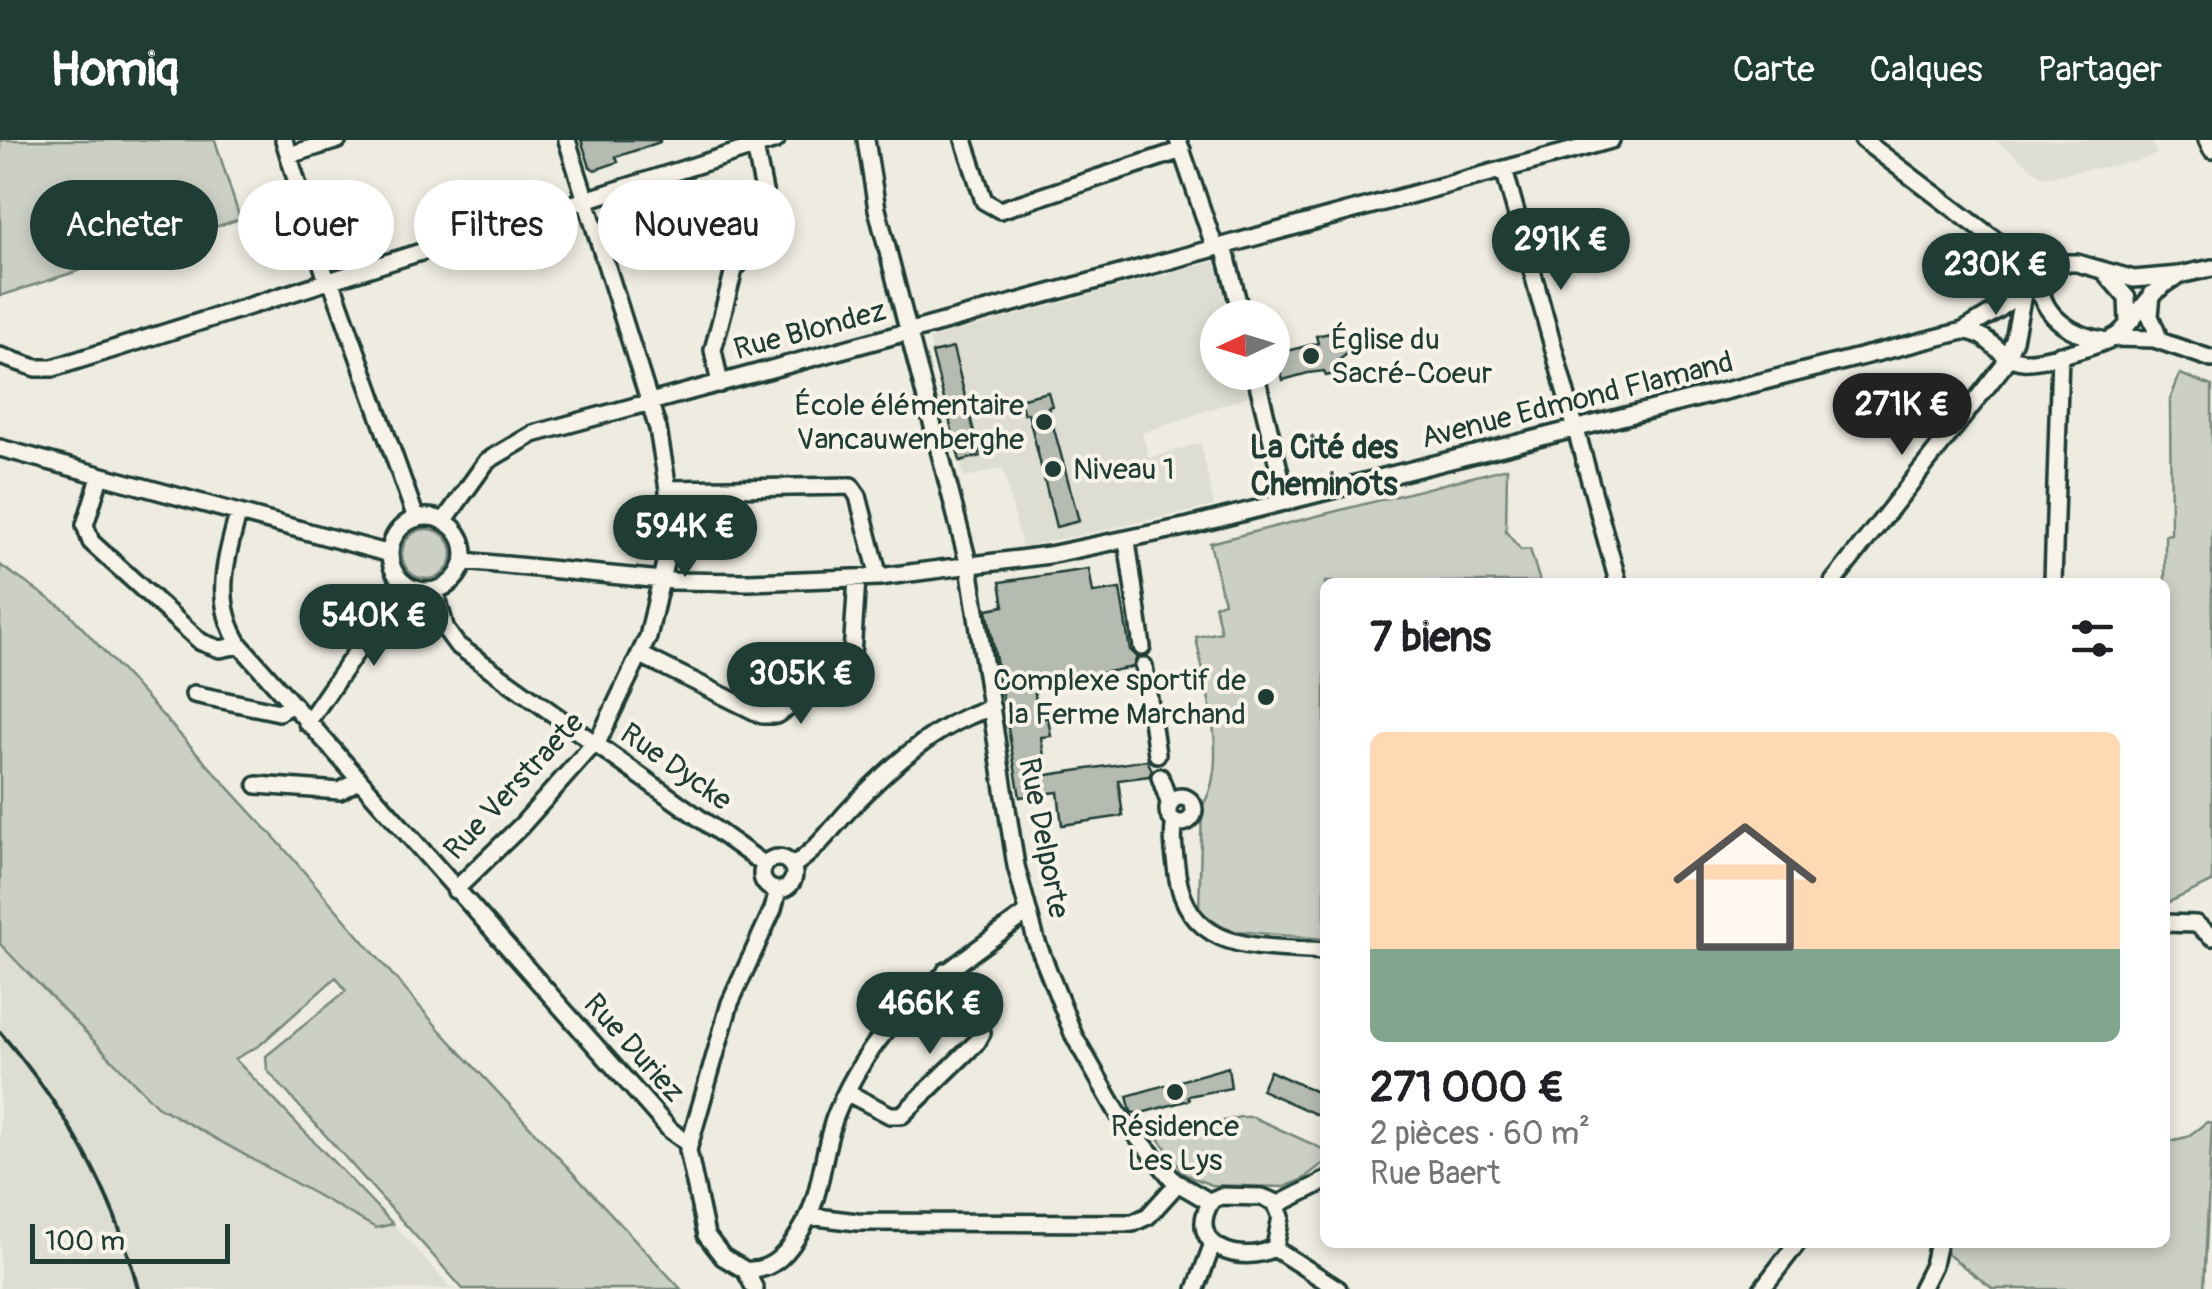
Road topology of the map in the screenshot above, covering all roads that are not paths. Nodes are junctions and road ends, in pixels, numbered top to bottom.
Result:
1 (338, 140) edge
2 (567, 140) edge
3 (776, 140) edge
4 (866, 140) edge
5 (964, 140) edge
6 (1611, 140) edge
7 (1863, 140) edge
8 (2208, 140) edge
9 (1180, 145) edge
10 (755, 146) junction
11 (286, 148) edge
12 (2212, 150) edge
13 (1504, 169) junction
14 (586, 200) junction
15 (1220, 247) junction
16 (2015, 255) junction
17 (2212, 268) edge
18 (2103, 272) junction
19 (2179, 276) junction
20 (329, 281) junction
21 (2040, 281) junction
22 (2152, 294) junction
23 (1236, 300) edge
24 (2130, 314) junction
25 (1963, 331) junction
26 (909, 332) junction
27 (2157, 333) junction
28 (2112, 339) junction
29 (2171, 343) junction
30 (2060, 354) junction
31 (0, 356) edge
32 (2008, 356) junction
33 (2212, 359) edge
34 (720, 384) junction
35 (1259, 390) edge
36 (651, 403) junction
37 (1575, 429) junction
38 (0, 448) edge
39 (100, 476) junction
40 (668, 489) junction
41 (1287, 502) junction
42 (238, 514) junction
43 (416, 518) junction
44 (444, 520) junction
45 (1127, 541) junction
46 (390, 554) junction
47 (464, 561) junction
48 (969, 566) junction
49 (879, 576) junction
50 (857, 578) junction
51 (1617, 578) edge
52 (1836, 578) edge
53 (2053, 578) edge
54 (662, 580) junction
55 (404, 583) junction
56 (434, 590) junction
57 (240, 645) junction
58 (1142, 647) dead end
59 (642, 656) junction
60 (1144, 666) dead end
61 (194, 694) dead end
62 (290, 705) junction
63 (992, 708) junction
64 (307, 724) junction
65 (596, 744) junction
66 (1157, 754) dead end
67 (1160, 777) dead end
68 (357, 781) junction
69 (257, 785) dead end
70 (765, 865) junction
71 (792, 866) junction
72 (455, 890) junction
73 (778, 890) junction
74 (1027, 913) junction
75 (2170, 922) edge
76 (2212, 937) edge
77 (1320, 951) edge
78 (946, 972) junction
79 (846, 1092) junction
80 (689, 1144) junction
81 (1177, 1184) junction
82 (1320, 1190) edge
83 (1210, 1202) junction
84 (1277, 1204) junction
85 (810, 1216) junction
86 (1212, 1246) junction
87 (1274, 1248) junction
88 (1793, 1248) edge
89 (1937, 1248) edge
90 (745, 1270) junction
91 (1334, 1287) edge
92 (755, 1289) edge
93 (1196, 1289) edge
94 (1762, 1289) edge
95 (1921, 1289) edge

1 - 11 street
2 - 14 street, Rue Verstraete
3 - 10 street
4 - 26 street, Rue Delporte
5 - 9 street
6 - 13 street, Rue Blondez
7 - 16 street
8 - 12 street
9 - 15 street
10 - 14 street
10 - 34 street
11 - 20 street
13 - 15 street, Rue Blondez
13 - 37 street
14 - 20 street
14 - 36 street, Rue Verstraete
15 - 23 street
15 - 26 street, Rue Blondez
16 - 21 street
16 - 21 street
17 - 19 street
18 - 19 street
18 - 21 street
18 - 24 street
19 - 22 street
20 - 31 street
20 - 43 street
21 - 25 street, Avenue Edmond Flamand
21 - 28 street
21 - 32 street
22 - 24 street
22 - 27 street
24 - 27 street
24 - 28 street
25 - 32 street
25 - 37 street, Avenue Edmond Flamand
26 - 34 street, Rue Blondez
26 - 48 street, Rue Delporte
27 - 29 street
28 - 29 street
28 - 30 street
29 - 33 street
30 - 32 street
30 - 53 street
32 - 52 street
34 - 36 street, Rue Blondez
35 - 41 street
36 - 40 street, Rue Verstraete
36 - 44 street, Rue Blondez
37 - 41 street, Avenue Edmond Flamand
37 - 51 street
38 - 39 street
39 - 42 street
39 - 57 street
40 - 49 street
40 - 54 street, Rue Verstraete
41 - 45 street, Avenue Edmond Flamand
42 - 46 street
42 - 57 street, Rue Duriez
43 - 44 street
43 - 46 street
44 - 47 street
45 - 48 street, Avenue Edmond Flamand
45 - 58 street
46 - 55 street
47 - 54 street, Avenue Edmond Flamand
47 - 56 street
48 - 49 street, Avenue Edmond Flamand
48 - 63 street, Rue Delporte
49 - 50 street, Avenue Edmond Flamand
50 - 54 street, Avenue Edmond Flamand
50 - 59 street
54 - 59 street, Rue Verstraete
55 - 56 street
55 - 64 street
56 - 65 street, Rue Dycke
57 - 62 street, Rue Duriez
59 - 65 street, Rue Verstraete
60 - 66 street
61 - 62 street
62 - 64 street, Rue Duriez
63 - 71 street
63 - 74 street, Rue Delporte
64 - 68 street, Rue Duriez
65 - 70 street, Rue Dycke
65 - 72 street, Rue Verstraete
67 - 77 street
68 - 69 street
68 - 72 street, Rue Duriez
70 - 71 street
70 - 73 street, Rue Dycke
71 - 73 street
72 - 80 street, Rue Duriez
73 - 80 street
74 - 78 street
74 - 81 street, Rue Delporte
75 - 76 street
78 - 79 street
78 - 79 street
79 - 85 street
80 - 90 street, Rue Duriez
81 - 83 street, Rue Delporte
81 - 85 street
82 - 84 street
83 - 84 street
83 - 86 street
84 - 87 street
85 - 90 street
86 - 87 street
86 - 93 street
87 - 91 street
88 - 94 street
89 - 95 street
90 - 92 street

